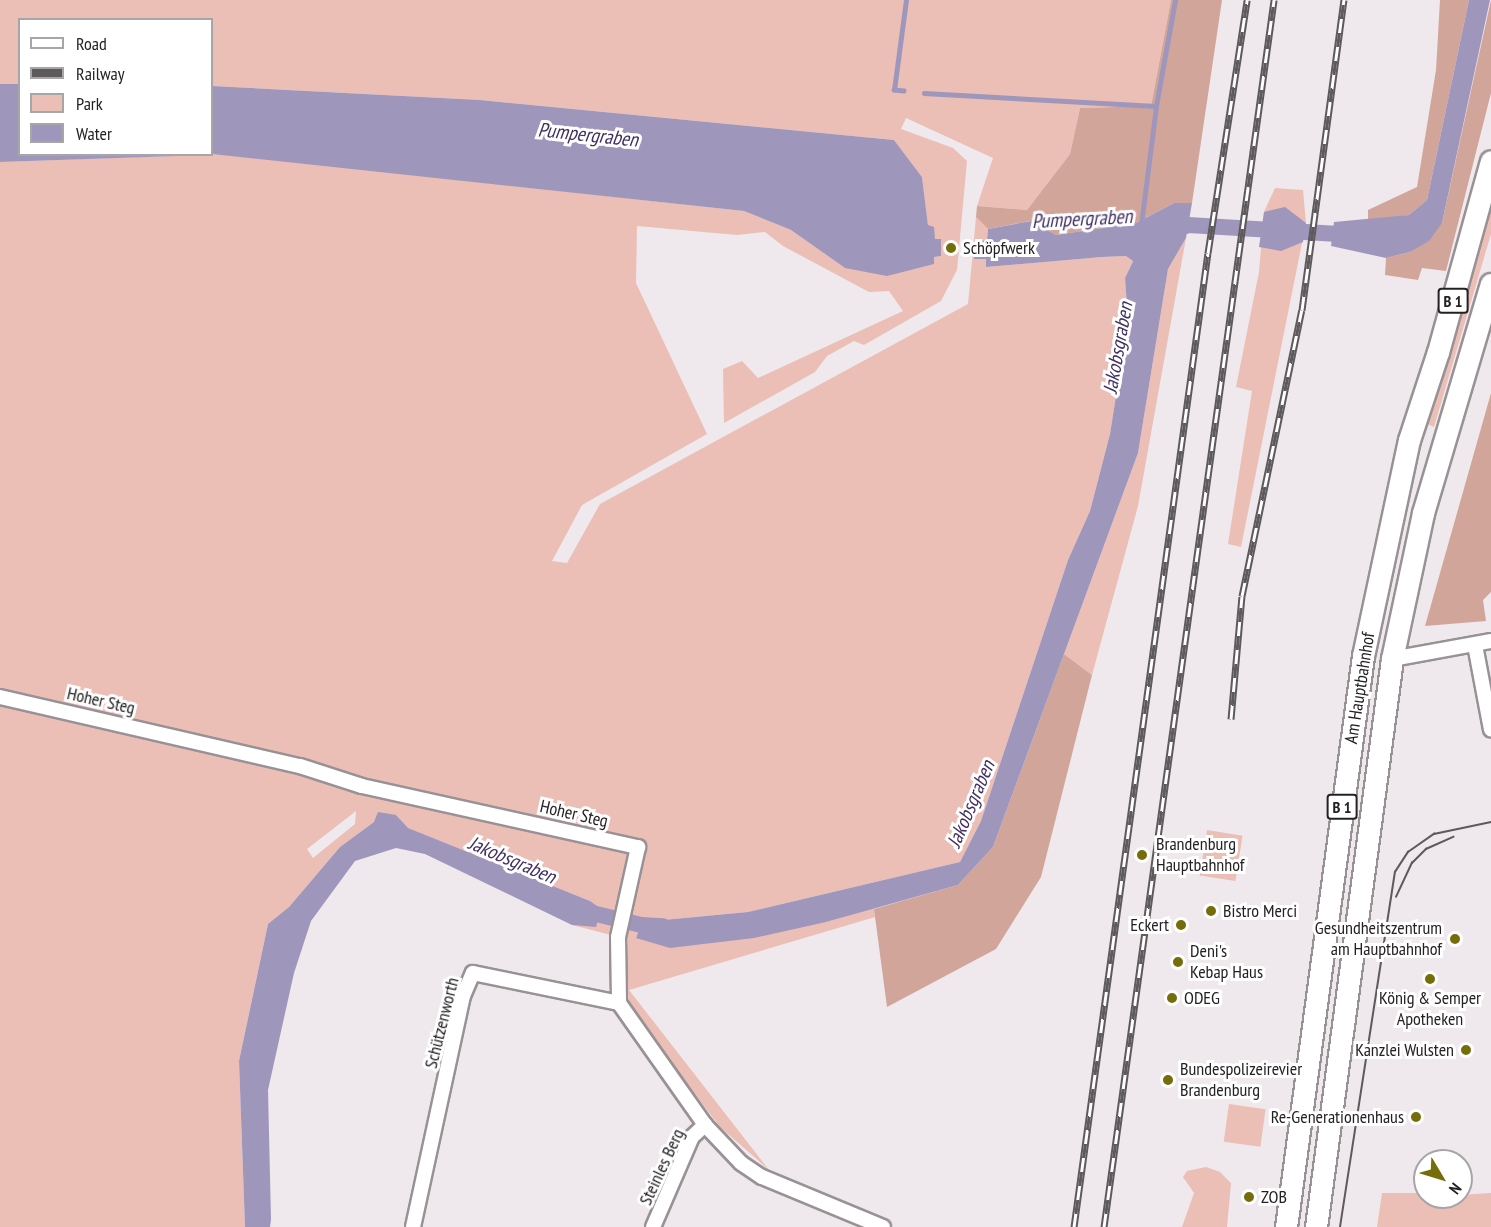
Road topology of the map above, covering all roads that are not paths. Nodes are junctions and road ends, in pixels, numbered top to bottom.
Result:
1 (1491, 161) edge
2 (1491, 284) edge
3 (1409, 440) junction
4 (1442, 449) junction
5 (1491, 641) edge
6 (1475, 645) junction
7 (1363, 656) junction
8 (1392, 659) junction
9 (0, 697) edge
10 (1491, 730) edge
11 (619, 1003) junction
12 (705, 1125) junction
13 (413, 1227) edge
14 (653, 1227) edge
15 (883, 1227) edge
16 (1286, 1227) edge
17 (1316, 1227) edge

1 - 3 main road, Am Hauptbahnhof / B 1
2 - 4 main road, Am Hauptbahnhof / B 1
3 - 4 main road
3 - 7 main road, Am Hauptbahnhof / B 1
4 - 8 main road, Am Hauptbahnhof / B 1
5 - 6 street
6 - 8 street
6 - 10 street
7 - 8 main road
7 - 16 main road, Am Hauptbahnhof / B 1
8 - 17 main road, Am Hauptbahnhof / B 1
9 - 11 street, Hoher Steg
11 - 12 street
11 - 13 street, Schützenworth
12 - 14 street, Steinles Berg
12 - 15 street

